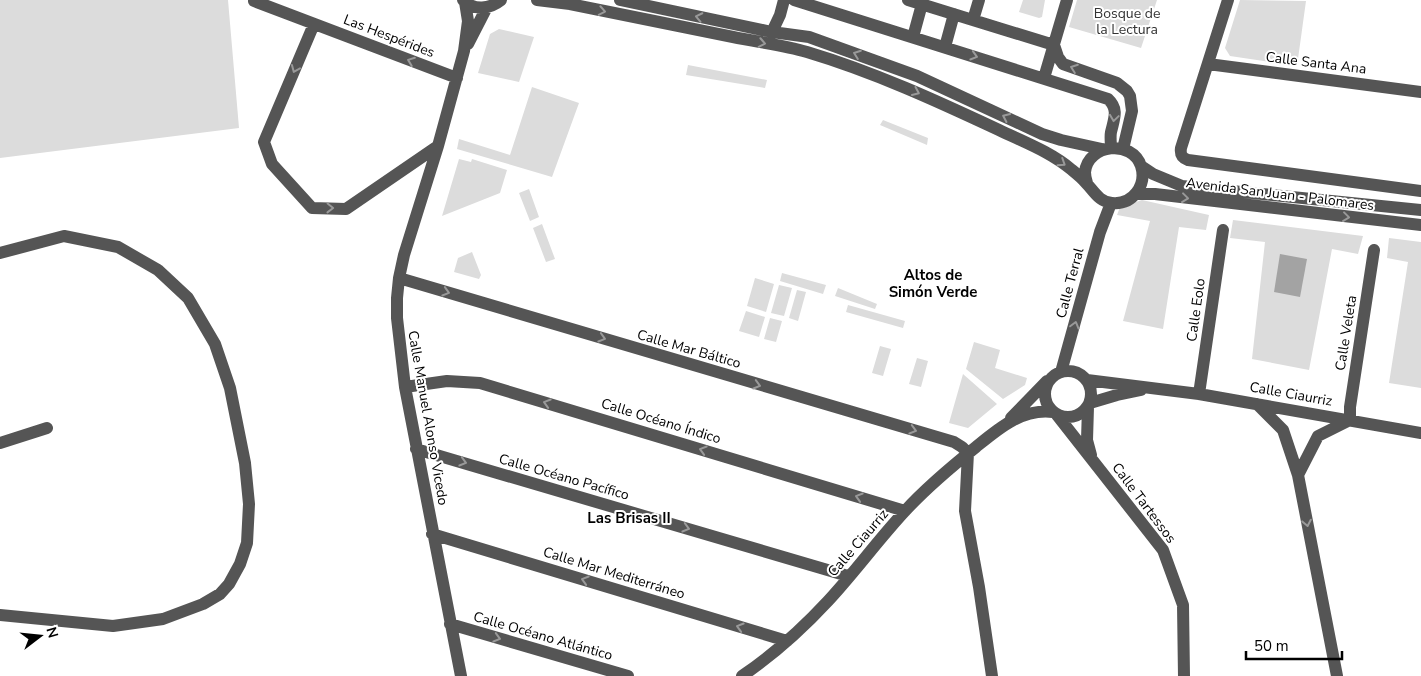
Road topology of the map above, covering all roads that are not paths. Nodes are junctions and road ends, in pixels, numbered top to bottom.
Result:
1 (501, 0) edge
2 (537, 0) edge
3 (620, 0) edge
4 (784, 0) edge
5 (794, 0) edge
6 (908, 0) edge
7 (979, 0) edge
8 (1067, 0) edge
9 (1228, 0) edge
10 (254, 1) edge
11 (464, 1) edge
12 (922, 4) junction
13 (487, 8) junction
14 (954, 14) junction
15 (973, 20) junction
16 (314, 24) junction
17 (772, 32) junction
18 (913, 37) junction
19 (1054, 45) junction
20 (944, 47) junction
21 (464, 51) junction
22 (1208, 64) junction
23 (457, 78) junction
24 (1044, 78) junction
25 (1421, 92) edge
26 (438, 146) junction
27 (1112, 149) junction
28 (1141, 166) junction
29 (1087, 183) junction
30 (1421, 191) edge
31 (1136, 194) junction
32 (1111, 203) junction
33 (1421, 210) edge
34 (1421, 225) edge
35 (1222, 230) dead end
36 (1374, 250) dead end
37 (0, 253) edge
38 (399, 278) junction
39 (1056, 375) junction
40 (1087, 380) junction
41 (405, 387) junction
42 (1156, 389) junction
43 (1199, 394) junction
44 (1257, 404) junction
45 (1089, 405) junction
46 (1055, 413) junction
47 (1350, 420) junction
48 (47, 428) dead end
49 (998, 430) junction
50 (1421, 433) edge
51 (0, 443) edge
52 (416, 448) junction
53 (968, 453) junction
54 (1097, 466) junction
55 (1298, 476) junction
56 (905, 510) junction
57 (432, 534) junction
58 (848, 576) junction
59 (0, 616) edge
60 (450, 624) junction
61 (787, 641) junction
62 (461, 676) edge
63 (628, 676) edge
64 (742, 676) edge
65 (992, 676) edge
66 (1184, 676) edge
67 (1337, 676) edge

1 - 13 street
2 -> 29 street
17 -> 3 street
4 - 17 street
5 - 18 street
6 - 12 street
7 - 15 street
8 - 19 street
9 - 22 street
10 - 16 street, Las Hespérides
11 - 13 street
11 - 21 street, Calle Manuel Alonso Vicedo
12 - 14 street
12 - 18 street
13 - 21 street, Calle Manuel Alonso Vicedo
14 - 15 street
14 - 20 street
15 - 19 street
23 -> 16 street, Las Hespérides
16 -> 26 street
27 -> 17 street
18 - 20 street
19 - 24 street
27 -> 19 street
20 -> 24 street
21 - 23 street, Calle Manuel Alonso Vicedo
22 - 25 street, Calle Santa Ana
22 - 30 street, Avenida San Juan - Palomares
23 - 26 street, Calle Manuel Alonso Vicedo
24 -> 27 street
26 - 38 street, Calle Manuel Alonso Vicedo
27 - 28 street
27 - 29 street
28 - 31 street
28 - 33 street, Avenida San Juan - Palomares
29 - 32 street
31 - 32 street
31 -> 34 street, Avenida San Juan - Palomares
39 -> 32 street, Calle Terral
35 - 43 street, Calle Eolo
36 - 47 street, Calle Veleta
37 - 59 street
38 - 41 street, Calle Manuel Alonso Vicedo
38 -> 53 street, Calle Mar Báltico
39 - 40 street
39 - 46 street
39 - 49 street, Calle Ciaurriz
40 - 42 street, Calle Ciaurriz
40 - 45 street
41 - 52 street, Calle Manuel Alonso Vicedo
56 -> 41 street, Calle Océano Índico
42 - 43 street, Calle Ciaurriz
42 - 45 street, Calle Ciaurriz
43 - 44 street, Calle Ciaurriz
44 - 47 street, Calle Ciaurriz
44 - 55 street
45 - 46 street
45 - 54 street, Calle Tartessos
46 - 49 street, Calle Ciaurriz
46 - 54 street, Calle Tartessos
47 - 50 street, Calle Ciaurriz
47 - 55 street
48 - 51 street
49 - 53 street, Calle Ciaurriz
52 - 57 street, Calle Manuel Alonso Vicedo
52 -> 58 street, Calle Océano Pacífico
53 - 56 street, Calle Ciaurriz
53 - 65 street
54 - 66 street, Calle Tartessos
55 -> 67 street
56 - 58 street, Calle Ciaurriz
57 - 60 street, Calle Manuel Alonso Vicedo
61 -> 57 street, Calle Mar Mediterráneo
58 - 61 street, Calle Ciaurriz
60 - 62 street, Calle Manuel Alonso Vicedo
60 -> 63 street, Calle Océano Atlántico
61 - 64 street, Calle Ciaurriz

